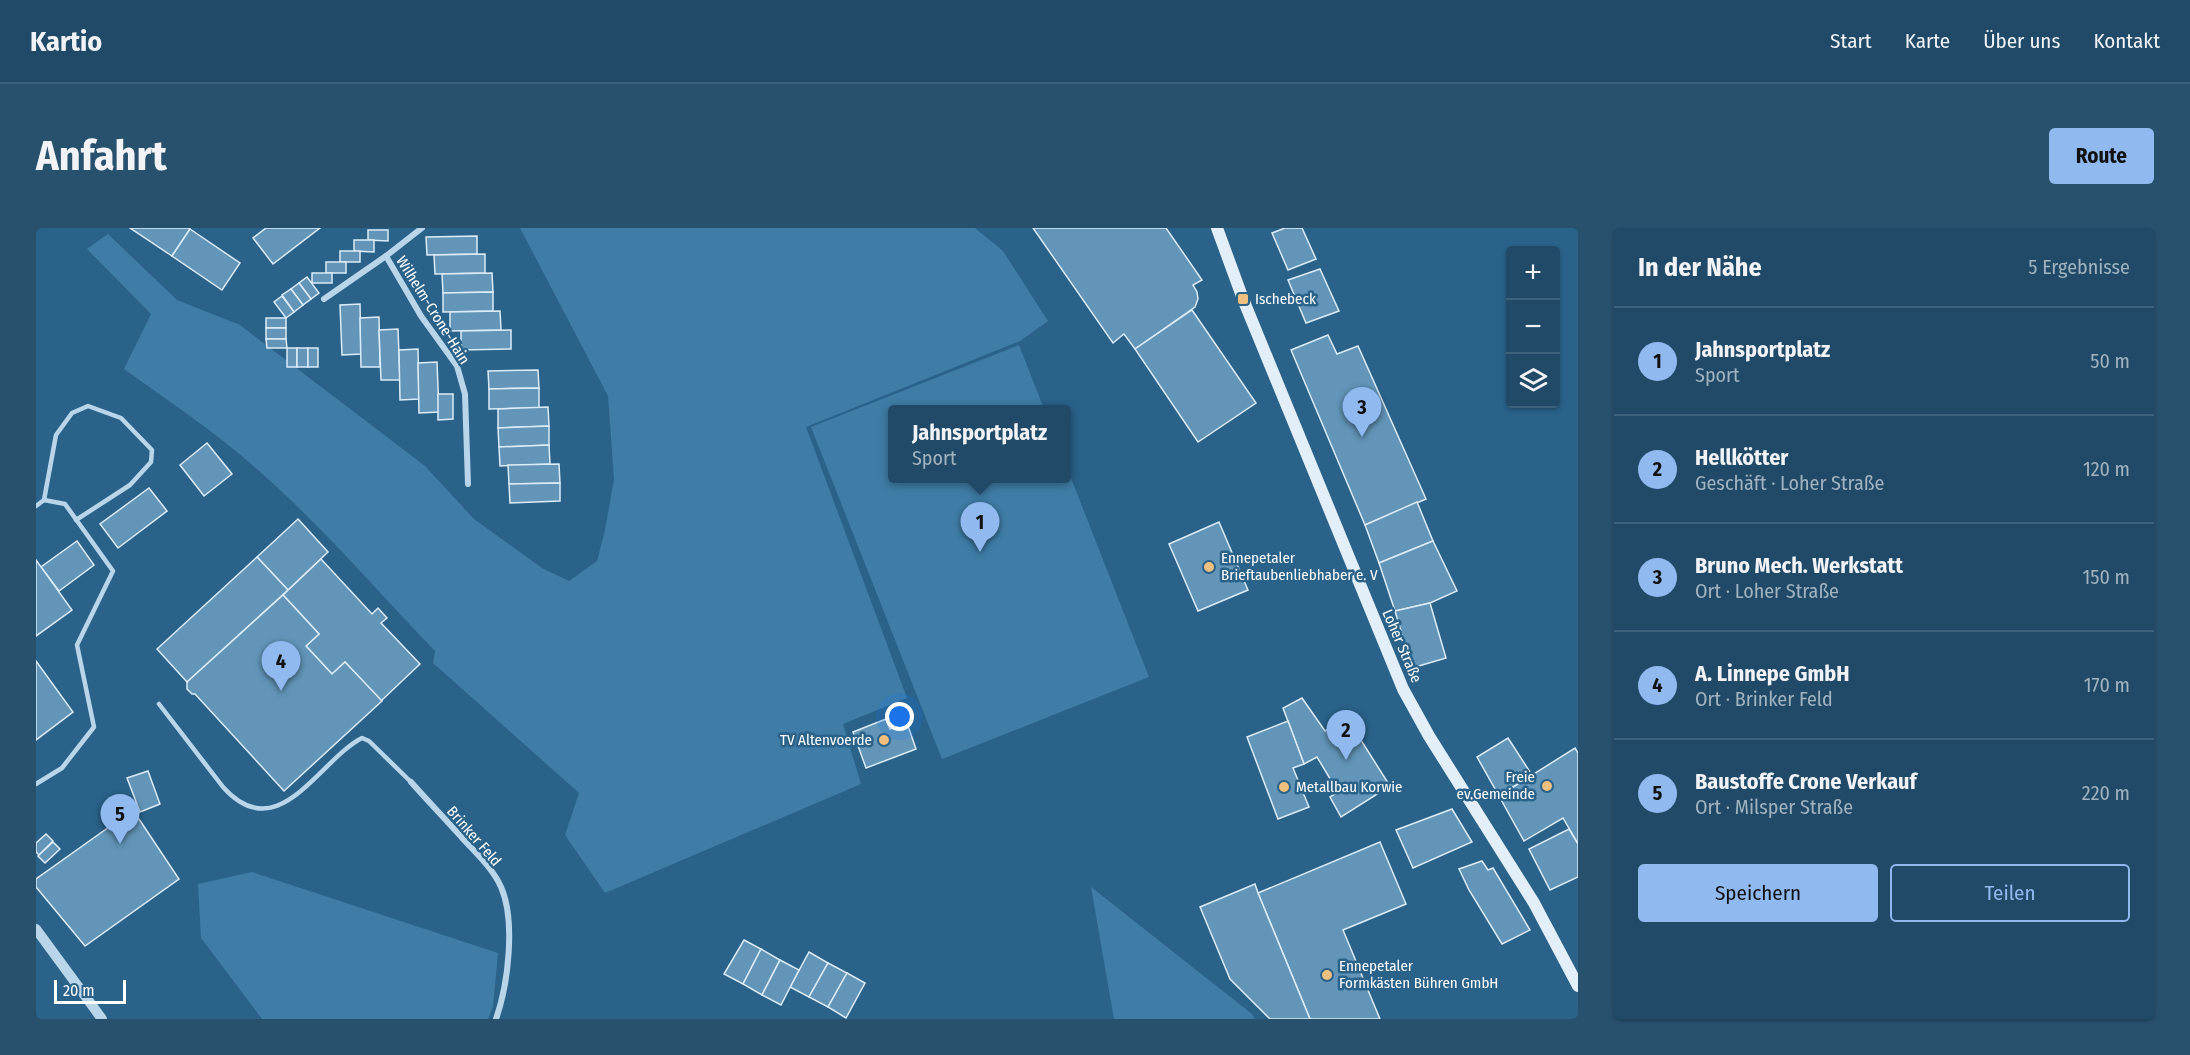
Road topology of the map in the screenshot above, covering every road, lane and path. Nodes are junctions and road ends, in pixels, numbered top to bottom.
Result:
1 (422, 228) edge
2 (1217, 228) edge
3 (386, 256) junction
4 (324, 299) dead end
5 (468, 484) dead end
6 (45, 500) junction
7 (36, 506) edge
8 (76, 520) junction
9 (159, 704) dead end
10 (411, 782) joint
11 (36, 784) edge
12 (36, 929) edge
13 (1578, 986) edge
14 (102, 1019) edge
15 (496, 1019) edge

1 - 3 street, Wilhelm-Crone-Hain
2 - 13 main road, Loher Straße
3 - 4 street, Wilhelm-Crone-Hain
3 - 5 street, Wilhelm-Crone-Hain
6 - 7 lane
6 - 8 lane
6 - 8 lane
8 - 11 lane
9 - 10 lane
10 - 15 street, Brinker Feld
12 - 14 street

